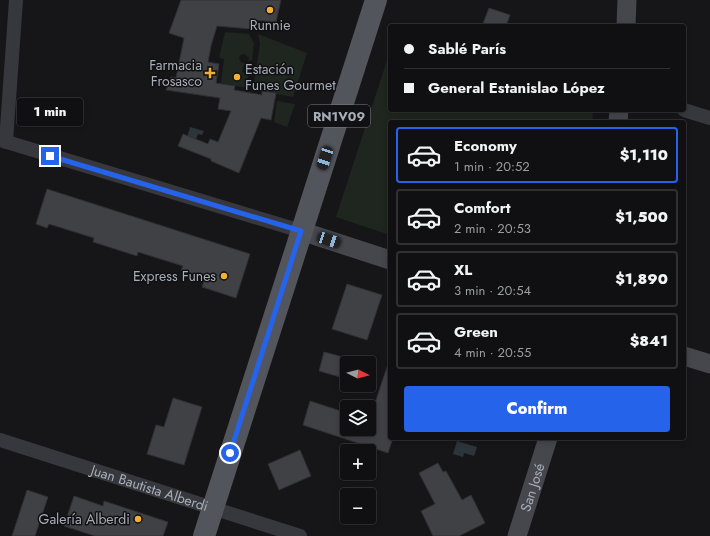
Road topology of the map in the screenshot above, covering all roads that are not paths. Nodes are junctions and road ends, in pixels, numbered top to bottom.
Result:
1 (16, 0) edge
2 (376, 0) edge
3 (628, 0) edge
4 (626, 24) edge
5 (686, 111) edge
6 (710, 118) edge
7 (3, 141) edge
8 (301, 231) junction
9 (388, 259) edge
10 (686, 357) edge
11 (710, 364) edge
12 (0, 440) edge
13 (547, 440) edge
14 (213, 508) junction
15 (204, 536) edge
16 (300, 536) edge
17 (517, 536) edge

1 - 7 street
2 - 8 main road, RN1V09
3 - 4 street
5 - 6 street
7 - 8 street
8 - 9 street
8 - 14 main road, RN1V09
10 - 11 street
12 - 14 street, Juan Bautista Alberdi
13 - 17 street, San José
14 - 15 main road, RN1V09
14 - 16 street, Juan Bautista Alberdi

